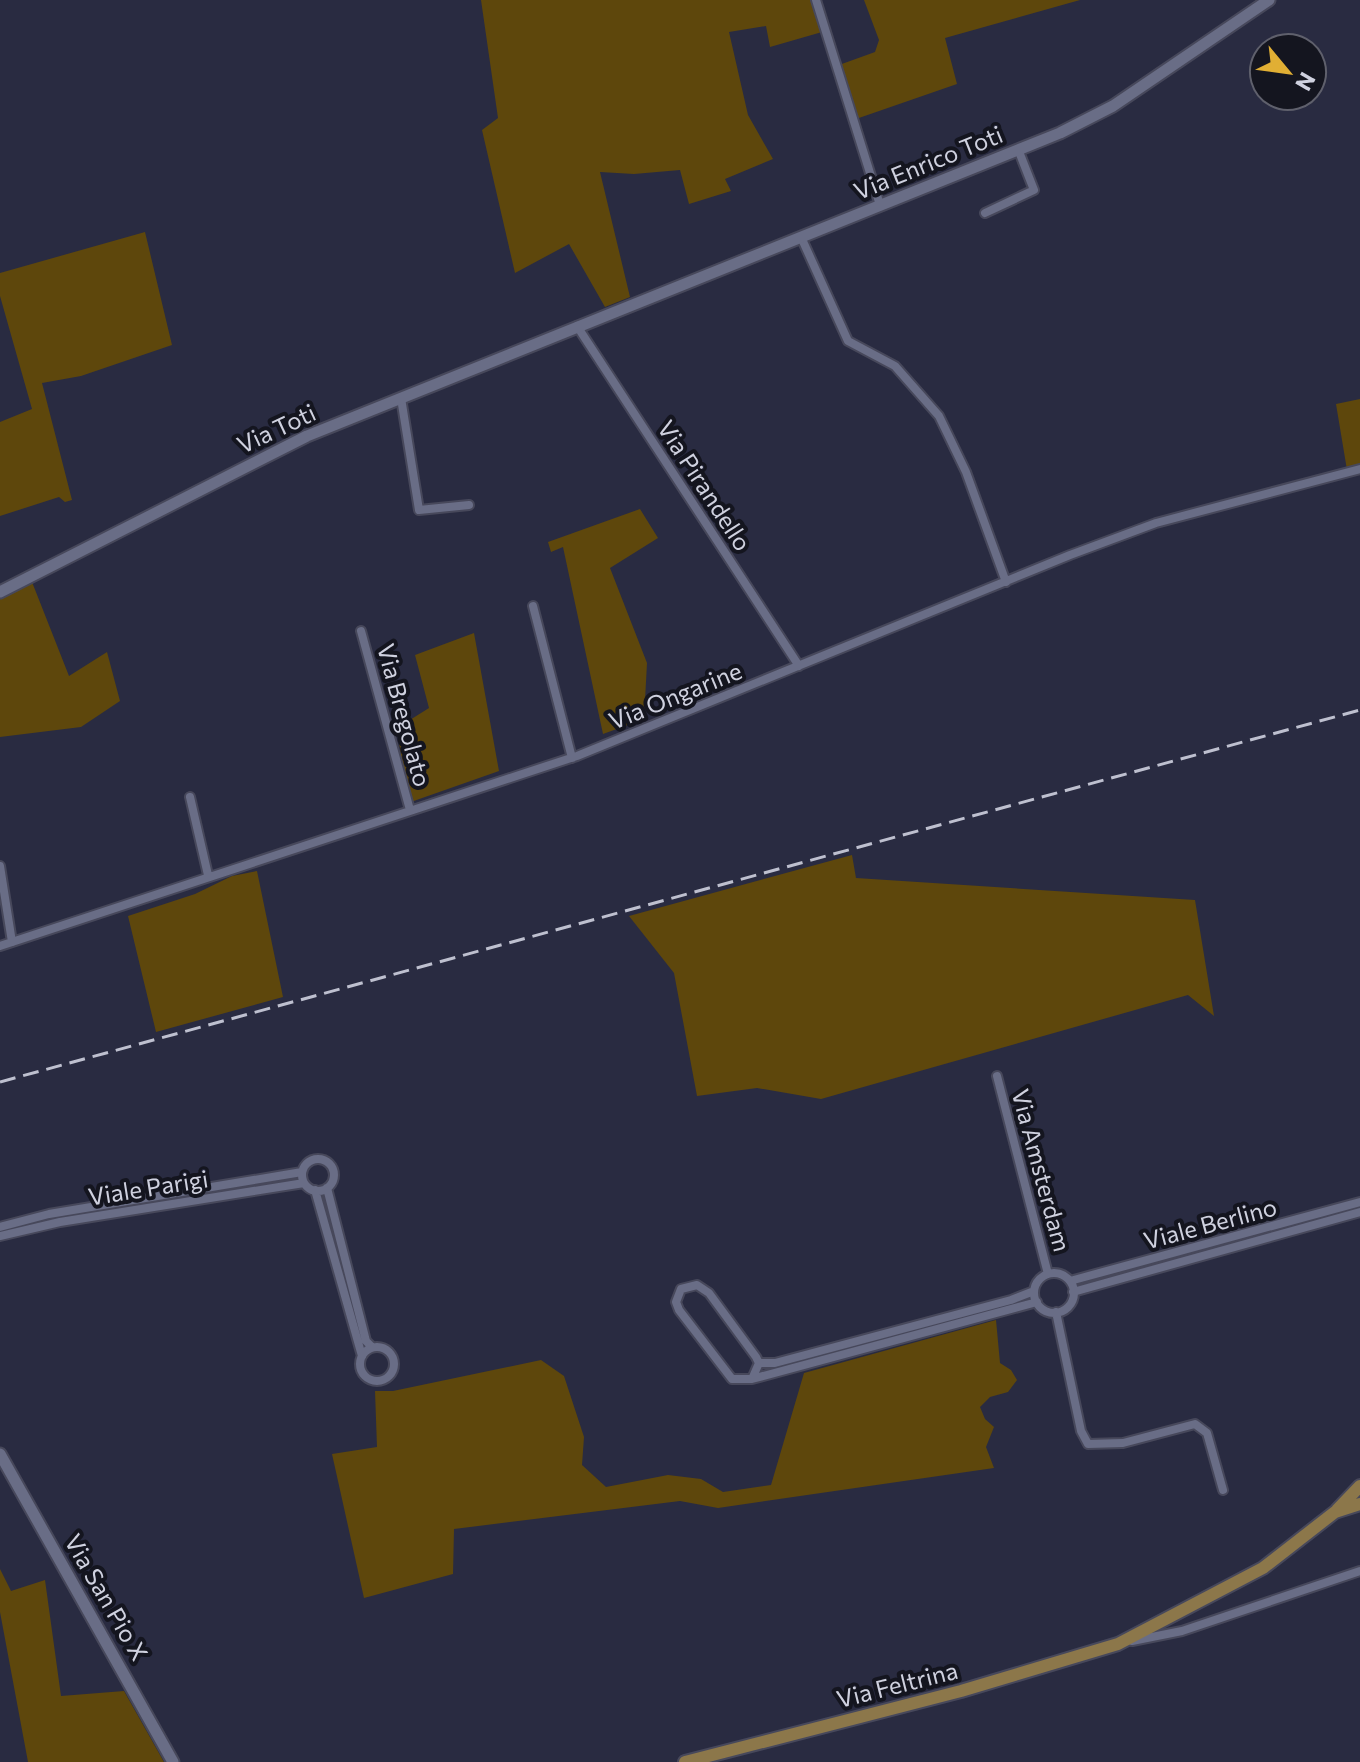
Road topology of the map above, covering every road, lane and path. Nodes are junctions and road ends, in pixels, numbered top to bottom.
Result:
1 (816, 0) edge
2 (1269, 0) edge
3 (1018, 149) junction
4 (880, 205) junction
5 (985, 213) dead end
6 (801, 237) junction
7 (579, 326) junction
8 (401, 398) junction
9 (1360, 469) edge
10 (469, 505) dead end
11 (1006, 582) junction
12 (0, 592) edge
13 (533, 606) dead end
14 (361, 631) dead end
15 (799, 666) junction
16 (572, 758) junction
17 (190, 797) dead end
18 (410, 810) junction
19 (0, 866) edge
20 (208, 875) junction
21 (12, 942) junction
22 (0, 946) edge
23 (997, 1076) dead end
24 (302, 1172) junction
25 (304, 1183) junction
26 (327, 1188) junction
27 (315, 1190) junction
28 (1360, 1202) edge
29 (1360, 1212) edge
30 (0, 1227) edge
31 (0, 1236) edge
32 (1048, 1274) junction
33 (1070, 1281) junction
34 (1034, 1291) junction
35 (1073, 1292) junction
36 (1037, 1302) junction
37 (1056, 1312) junction
38 (372, 1347) junction
39 (362, 1356) junction
40 (759, 1363) junction
41 (752, 1379) junction
42 (0, 1454) edge
43 (1360, 1486) edge
44 (1223, 1490) dead end
45 (1360, 1504) edge
46 (1335, 1512) junction
47 (1360, 1571) edge
48 (1118, 1644) junction
49 (173, 1762) edge
50 (685, 1762) edge

1 - 4 street
2 - 3 main road, Via Enrico Toti
3 - 4 main road, Via Enrico Toti
3 - 5 street
4 - 6 main road, Via Enrico Toti
6 - 7 main road, Via Enrico Toti
6 - 11 street
7 - 8 main road, Via Toti
7 - 15 street, Via Pirandello
8 - 10 street
8 - 12 main road, Via Toti
9 - 11 street, Via Ongarine
11 - 15 street, Via Ongarine
13 - 16 street
14 - 18 street, Via Bregolato
15 - 16 street, Via Ongarine
16 - 18 street, Via Ongarine
17 - 20 street
18 - 20 street, Via Ongarine
19 - 21 street
20 - 21 street, Via Ongarine
21 - 22 street, Via Ongarine
23 - 32 street, Via Amsterdam
24 - 25 street
24 - 26 street, Viale Parigi
24 - 30 street, Viale Parigi
25 - 27 street
25 - 31 street, Viale Parigi
26 - 27 street
26 - 38 street
27 - 39 street
28 - 33 street, Viale Berlino
29 - 35 street, Viale Berlino
32 - 33 street
32 - 34 street
33 - 35 street
34 - 36 street
34 - 40 street
35 - 37 street
36 - 37 street
36 - 41 street
37 - 44 street
38 - 39 street
38 - 39 street
40 - 41 street
40 - 41 street
42 - 49 main road, Via San Pio X
43 - 46 main road, Via Feltrina
45 - 46 main road, Via Feltrina
46 - 48 main road, Via Feltrina
47 - 48 street, Via Feltrina
48 - 50 main road, Via Feltrina

